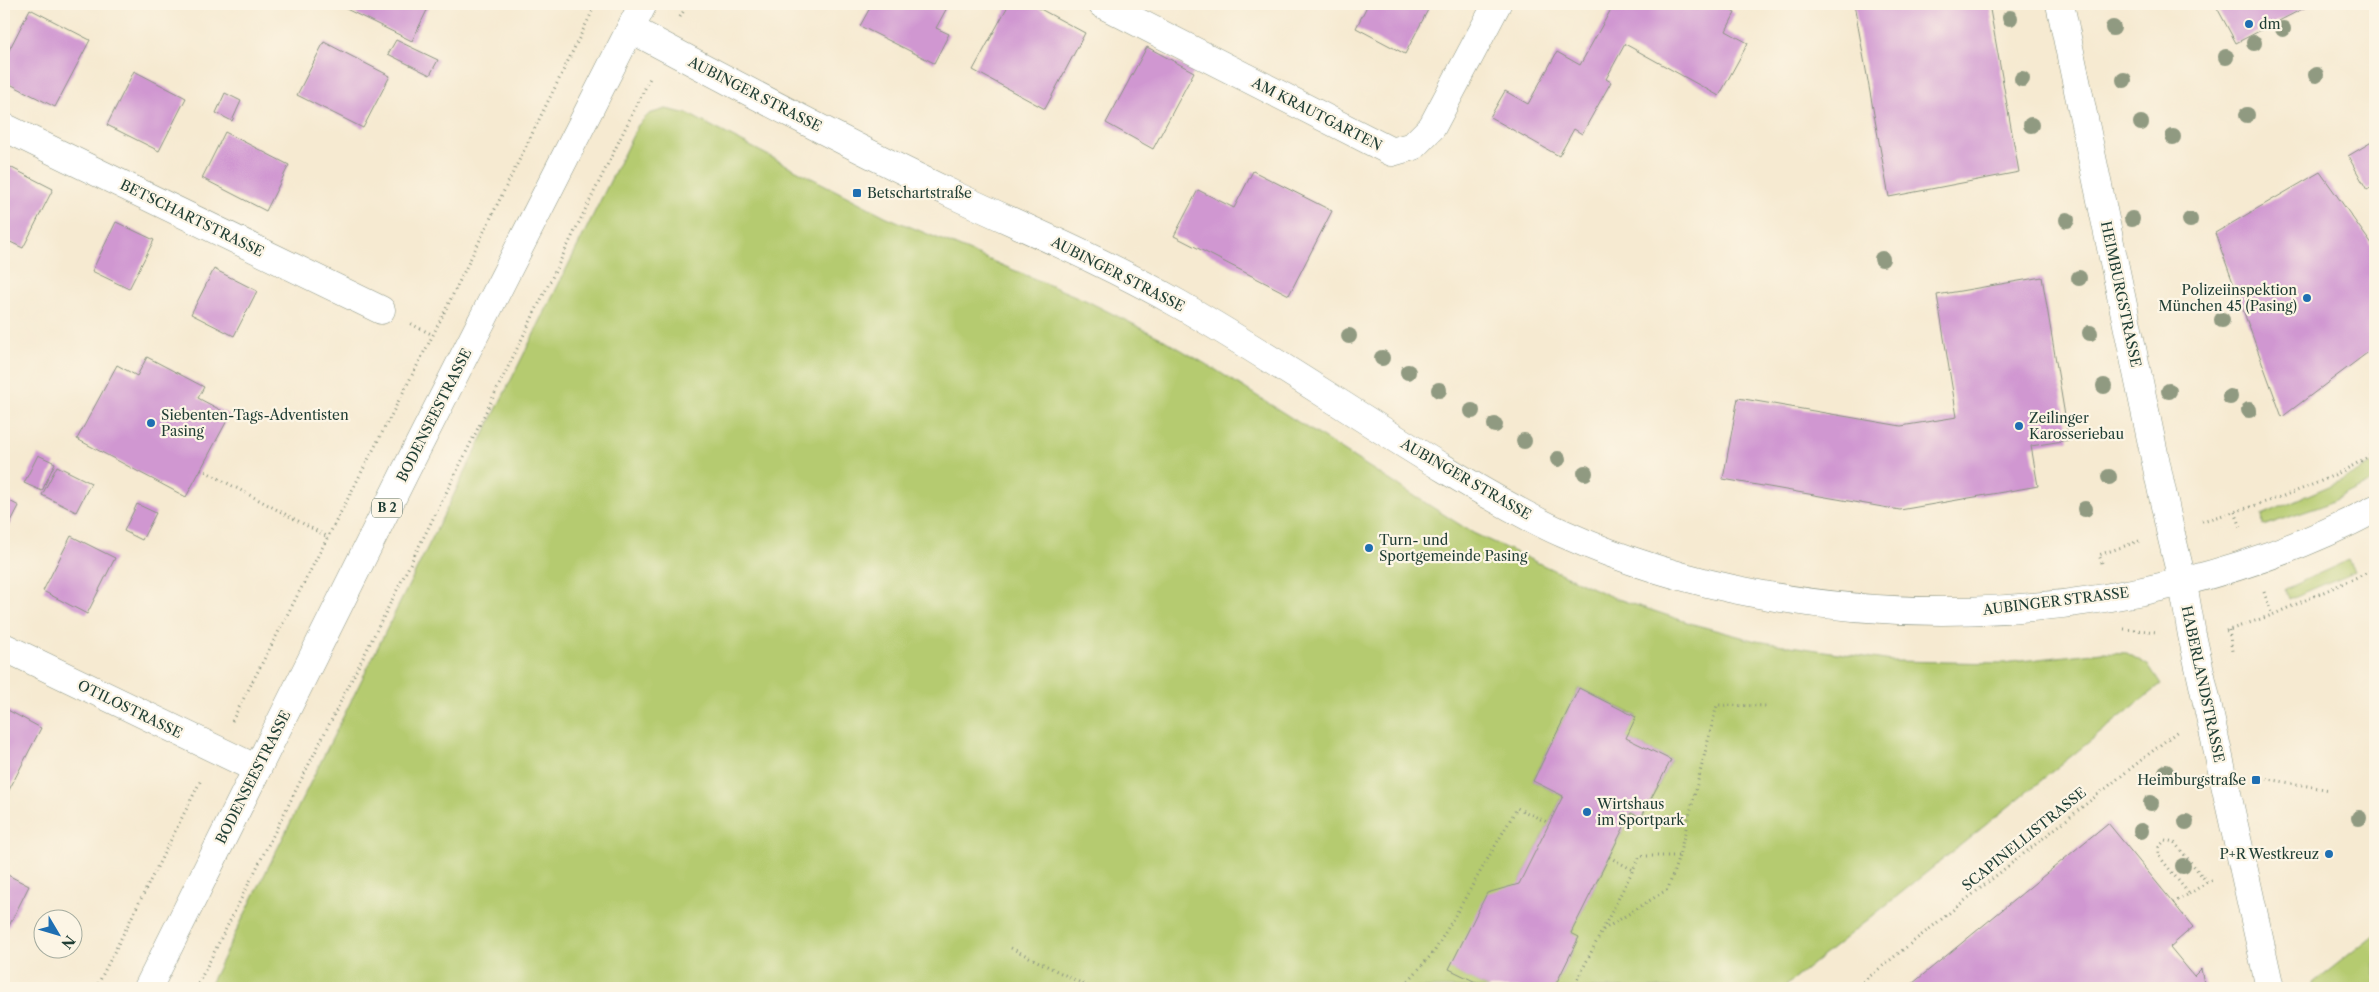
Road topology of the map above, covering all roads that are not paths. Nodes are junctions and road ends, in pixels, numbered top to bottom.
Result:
1 (643, 4) edge
2 (1102, 4) edge
3 (1497, 4) edge
4 (2060, 4) edge
5 (631, 29) junction
6 (4, 127) edge
7 (381, 310) dead end
8 (2375, 509) edge
9 (2183, 584) junction
10 (4, 647) edge
11 (257, 770) junction
12 (148, 988) edge
13 (2270, 988) edge

1 - 5 main road, BODENSEESTRASSE / B 2
2 - 3 main road, AM KRAUTGARTEN
4 - 9 main road, HEIMBURGSTRASSE
5 - 9 main road, AUBINGER STRASSE
5 - 11 main road, BODENSEESTRASSE / B 2
6 - 7 main road, BETSCHARTSTRASSE
8 - 9 main road, AUBINGER STRASSE
9 - 13 main road, HABERLANDSTRASSE
10 - 11 main road, OTILOSTRASSE
11 - 12 main road, BODENSEESTRASSE / B 2

